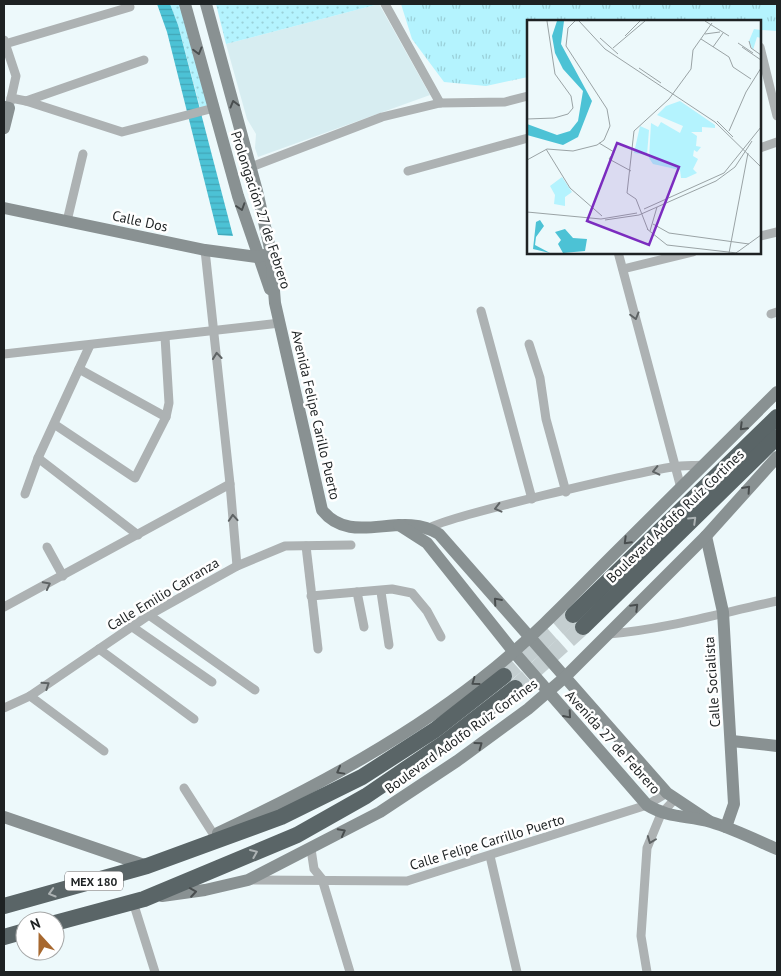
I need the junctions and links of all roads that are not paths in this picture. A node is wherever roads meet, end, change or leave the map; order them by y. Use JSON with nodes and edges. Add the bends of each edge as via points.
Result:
{"nodes":[{"id":1,"x":185,"y":4,"type":"edge"},
{"id":2,"x":206,"y":4,"type":"edge"},
{"id":3,"x":385,"y":4,"type":"edge"},
{"id":4,"x":130,"y":7,"type":"dead end"},
{"id":5,"x":4,"y":42,"type":"edge"},
{"id":6,"x":761,"y":50,"type":"edge"},
{"id":7,"x":144,"y":60,"type":"dead end"},
{"id":8,"x":527,"y":96,"type":"edge"},
{"id":9,"x":26,"y":101,"type":"junction"},
{"id":10,"x":440,"y":103,"type":"junction"},
{"id":11,"x":8,"y":104,"type":"edge"},
{"id":12,"x":214,"y":108,"type":"junction"},
{"id":13,"x":777,"y":116,"type":"edge"},
{"id":14,"x":4,"y":128,"type":"edge"},
{"id":15,"x":527,"y":138,"type":"edge"},
{"id":16,"x":777,"y":142,"type":"edge"},
{"id":17,"x":761,"y":148,"type":"edge"},
{"id":18,"x":83,"y":154,"type":"dead end"},
{"id":19,"x":251,"y":167,"type":"junction"},
{"id":20,"x":408,"y":171,"type":"dead end"},
{"id":21,"x":4,"y":208,"type":"edge"},
{"id":22,"x":68,"y":221,"type":"junction"},
{"id":23,"x":777,"y":232,"type":"edge"},
{"id":24,"x":761,"y":236,"type":"edge"},
{"id":25,"x":205,"y":250,"type":"junction"},
{"id":26,"x":271,"y":254,"type":"junction"},
{"id":27,"x":619,"y":254,"type":"edge"},
{"id":28,"x":685,"y":254,"type":"edge"},
{"id":29,"x":257,"y":257,"type":"junction"},
{"id":30,"x":623,"y":269,"type":"junction"},
{"id":31,"x":275,"y":303,"type":"junction"},
{"id":32,"x":481,"y":311,"type":"dead end"},
{"id":33,"x":280,"y":323,"type":"junction"},
{"id":34,"x":215,"y":330,"type":"junction"},
{"id":35,"x":165,"y":337,"type":"junction"},
{"id":36,"x":529,"y":344,"type":"dead end"},
{"id":37,"x":90,"y":345,"type":"junction"},
{"id":38,"x":4,"y":354,"type":"edge"},
{"id":39,"x":79,"y":369,"type":"junction"},
{"id":40,"x":777,"y":392,"type":"edge"},
{"id":41,"x":166,"y":417,"type":"junction"},
{"id":42,"x":777,"y":417,"type":"edge"},
{"id":43,"x":54,"y":424,"type":"junction"},
{"id":44,"x":777,"y":437,"type":"edge"},
{"id":45,"x":777,"y":457,"type":"edge"},
{"id":46,"x":38,"y":458,"type":"junction"},
{"id":47,"x":704,"y":465,"type":"junction"},
{"id":48,"x":674,"y":466,"type":"junction"},
{"id":49,"x":230,"y":484,"type":"junction"},
{"id":50,"x":681,"y":488,"type":"junction"},
{"id":51,"x":566,"y":492,"type":"junction"},
{"id":52,"x":25,"y":494,"type":"dead end"},
{"id":53,"x":532,"y":500,"type":"junction"},
{"id":54,"x":424,"y":532,"type":"junction"},
{"id":55,"x":138,"y":535,"type":"junction"},
{"id":56,"x":706,"y":536,"type":"junction"},
{"id":57,"x":351,"y":545,"type":"dead end"},
{"id":58,"x":306,"y":546,"type":"junction"},
{"id":59,"x":47,"y":547,"type":"dead end"},
{"id":60,"x":237,"y":566,"type":"junction"},
{"id":61,"x":63,"y":576,"type":"junction"},
{"id":62,"x":357,"y":592,"type":"junction"},
{"id":63,"x":381,"y":592,"type":"junction"},
{"id":64,"x":311,"y":596,"type":"junction"},
{"id":65,"x":777,"y":601,"type":"edge"},
{"id":66,"x":4,"y":607,"type":"edge"},
{"id":67,"x":723,"y":612,"type":"junction"},
{"id":68,"x":149,"y":615,"type":"junction"},
{"id":69,"x":131,"y":626,"type":"junction"},
{"id":70,"x":364,"y":627,"type":"dead end"},
{"id":71,"x":609,"y":634,"type":"junction"},
{"id":72,"x":441,"y":637,"type":"dead end"},
{"id":73,"x":529,"y":637,"type":"junction"},
{"id":74,"x":389,"y":645,"type":"dead end"},
{"id":75,"x":99,"y":648,"type":"junction"},
{"id":76,"x":318,"y":649,"type":"dead end"},
{"id":77,"x":513,"y":651,"type":"junction"},
{"id":78,"x":564,"y":678,"type":"junction"},
{"id":79,"x":212,"y":682,"type":"dead end"},
{"id":80,"x":256,"y":690,"type":"dead end"},
{"id":81,"x":548,"y":692,"type":"junction"},
{"id":82,"x":30,"y":696,"type":"junction"},
{"id":83,"x":4,"y":708,"type":"edge"},
{"id":84,"x":194,"y":719,"type":"dead end"},
{"id":85,"x":732,"y":741,"type":"junction"},
{"id":86,"x":777,"y":746,"type":"edge"},
{"id":87,"x":104,"y":751,"type":"dead end"},
{"id":88,"x":184,"y":788,"type":"dead end"},
{"id":89,"x":671,"y":796,"type":"junction"},
{"id":90,"x":647,"y":805,"type":"junction"},
{"id":91,"x":661,"y":814,"type":"junction"},
{"id":92,"x":4,"y":817,"type":"edge"},
{"id":93,"x":709,"y":821,"type":"junction"},
{"id":94,"x":726,"y":827,"type":"junction"},
{"id":95,"x":214,"y":835,"type":"junction"},
{"id":96,"x":311,"y":849,"type":"junction"},
{"id":97,"x":777,"y":849,"type":"edge"},
{"id":98,"x":182,"y":852,"type":"junction"},
{"id":99,"x":490,"y":856,"type":"junction"},
{"id":100,"x":147,"y":866,"type":"junction"},
{"id":101,"x":248,"y":880,"type":"junction"},
{"id":102,"x":322,"y":880,"type":"junction"},
{"id":103,"x":139,"y":901,"type":"junction"},
{"id":104,"x":4,"y":906,"type":"edge"},
{"id":105,"x":65,"y":920,"type":"edge"},
{"id":106,"x":155,"y":972,"type":"edge"},
{"id":107,"x":350,"y":972,"type":"edge"},
{"id":108,"x":517,"y":972,"type":"edge"},
{"id":109,"x":647,"y":972,"type":"edge"}],
"edges":[{"from":1,"to":12,"type":"main road","name":"Prolongación 27 de Febrero","one_way":true},
{"from":19,"to":2,"type":"main road","name":"Prolongación 27 de Febrero","one_way":true},
{"from":3,"to":10,"type":"street"},
{"from":4,"to":5,"type":"street"},
{"from":5,"to":11,"type":"street","via":[[16,76]]},
{"from":6,"to":13,"type":"street"},
{"from":7,"to":9,"type":"street"},
{"from":8,"to":10,"type":"street","via":[[505,102]]},
{"from":9,"to":11,"type":"street"},
{"from":9,"to":12,"type":"street","via":[[122,132]]},
{"from":10,"to":19,"type":"street","via":[[382,117]]},
{"from":11,"to":14,"type":"main road"},
{"from":12,"to":29,"type":"main road","name":"Prolongación 27 de Febrero","one_way":true},
{"from":15,"to":20,"type":"street"},
{"from":16,"to":17,"type":"street"},
{"from":18,"to":22,"type":"street"},
{"from":19,"to":26,"type":"main road","name":"Prolongación 27 de Febrero"},
{"from":21,"to":22,"type":"main road","name":"Calle Dos"},
{"from":22,"to":25,"type":"main road","name":"Calle Dos"},
{"from":23,"to":24,"type":"street"},
{"from":25,"to":29,"type":"main road","name":"Calle Dos"},
{"from":25,"to":34,"type":"street"},
{"from":26,"to":29,"type":"main road","name":"Calle Dos"},
{"from":26,"to":31,"type":"main road","name":"Prolongación 27 de Febrero"},
{"from":27,"to":30,"type":"street"},
{"from":28,"to":30,"type":"street"},
{"from":29,"to":31,"type":"main road","name":"Prolongación 27 de Febrero"},
{"from":30,"to":48,"type":"street","one_way":true},
{"from":31,"to":33,"type":"main road","name":"Avenida Felipe Carillo Puerto"},
{"from":32,"to":53,"type":"street"},
{"from":33,"to":34,"type":"street"},
{"from":33,"to":54,"type":"main road","name":"Avenida Felipe Carillo Puerto","via":[[322,510],[330,521],[351,528],[399,525]]},
{"from":34,"to":35,"type":"street"},
{"from":49,"to":34,"type":"street","one_way":true},
{"from":35,"to":37,"type":"street"},
{"from":35,"to":41,"type":"street","via":[[169,403]]},
{"from":36,"to":51,"type":"street"},
{"from":37,"to":38,"type":"street"},
{"from":37,"to":39,"type":"street"},
{"from":39,"to":41,"type":"street"},
{"from":39,"to":43,"type":"street"},
{"from":40,"to":47,"type":"main road","one_way":true},
{"from":41,"to":43,"type":"street","via":[[135,478]]},
{"from":42,"to":44,"type":"highway","name":"Boulevard Adolfo Ruíz Cortines","one_way":true,"via":[[578,621]]},
{"from":43,"to":46,"type":"street"},
{"from":56,"to":45,"type":"main road","name":"Boulevard Adolfo Ruiz Cortines","one_way":true},
{"from":46,"to":52,"type":"street"},
{"from":46,"to":55,"type":"street"},
{"from":47,"to":48,"type":"street"},
{"from":47,"to":50,"type":"main road"},
{"from":48,"to":50,"type":"street"},
{"from":48,"to":51,"type":"street","one_way":true},
{"from":49,"to":55,"type":"street"},
{"from":60,"to":49,"type":"street","one_way":true},
{"from":50,"to":73,"type":"main road","one_way":true},
{"from":51,"to":53,"type":"street"},
{"from":53,"to":54,"type":"street","one_way":true,"via":[[443,522]]},
{"from":73,"to":54,"type":"main road","name":"Avenida Felipe Carillo Puerto","one_way":true,"via":[[438,534]]},
{"from":54,"to":77,"type":"main road","name":"Avenida Felipe Carillo Puerto"},
{"from":55,"to":61,"type":"street"},
{"from":56,"to":67,"type":"main road","name":"Calle Socialista"},
{"from":71,"to":56,"type":"main road","name":"Boulevard Adolfo Ruiz Cortines","one_way":true},
{"from":57,"to":58,"type":"street","name":"Calle Emilio Carranza"},
{"from":58,"to":60,"type":"street","name":"Calle Emilio Carranza","via":[[285,546]]},
{"from":58,"to":64,"type":"street"},
{"from":59,"to":61,"type":"street"},
{"from":60,"to":68,"type":"street","name":"Calle Emilio Carranza"},
{"from":66,"to":61,"type":"street","one_way":true},
{"from":62,"to":63,"type":"street"},
{"from":62,"to":64,"type":"street"},
{"from":62,"to":70,"type":"street"},
{"from":63,"to":72,"type":"street","via":[[401,590],[416,595]]},
{"from":63,"to":74,"type":"street"},
{"from":64,"to":76,"type":"street"},
{"from":65,"to":67,"type":"street"},
{"from":67,"to":71,"type":"street","via":[[650,630]]},
{"from":67,"to":85,"type":"main road","name":"Calle Socialista"},
{"from":68,"to":69,"type":"street","name":"Calle Emilio Carranza"},
{"from":68,"to":80,"type":"street"},
{"from":69,"to":75,"type":"street","name":"Calle Emilio Carranza"},
{"from":69,"to":79,"type":"street"},
{"from":71,"to":78,"type":"main road","name":"Boulevard Adolfo Ruiz Cortines"},
{"from":73,"to":77,"type":"main road"},
{"from":73,"to":78,"type":"main road","name":"Avenida 27 de Febrero"},
{"from":82,"to":75,"type":"street","name":"Calle Emilio Carranza","one_way":true},
{"from":75,"to":84,"type":"street"},
{"from":77,"to":81,"type":"main road","name":"Avenida 27 de Febrero"},
{"from":77,"to":95,"type":"main road","one_way":true,"via":[[428,717],[363,758],[290,799]]},
{"from":78,"to":81,"type":"main road","name":"Boulevard Adolfo Ruiz Cortines"},
{"from":78,"to":89,"type":"main road","name":"Avenida 27 de Febrero"},
{"from":81,"to":90,"type":"main road","name":"Avenida 27 de Febrero","one_way":true},
{"from":96,"to":81,"type":"main road","name":"Boulevard Adolfo Ruiz Cortines","one_way":true,"via":[[380,812],[457,761]]},
{"from":82,"to":83,"type":"street","name":"Calle Emilio Carranza"},
{"from":82,"to":87,"type":"street"},
{"from":85,"to":86,"type":"main road"},
{"from":85,"to":94,"type":"main road","name":"Calle Socialista","via":[[734,804]]},
{"from":88,"to":95,"type":"street"},
{"from":89,"to":90,"type":"street","name":"Calle Felipe Carrillo Puerto"},
{"from":89,"to":91,"type":"street"},
{"from":89,"to":93,"type":"main road","name":"Avenida 27 de Febrero"},
{"from":90,"to":91,"type":"main road","name":"Avenida 27 de Febrero"},
{"from":90,"to":99,"type":"street","name":"Calle Felipe Carrillo Puerto"},
{"from":91,"to":93,"type":"main road","name":"Avenida 27 de Febrero"},
{"from":91,"to":109,"type":"street","one_way":true,"via":[[647,848],[641,936]]},
{"from":92,"to":100,"type":"main road"},
{"from":93,"to":94,"type":"main road","name":"Avenida 27 de Febrero"},
{"from":94,"to":97,"type":"main road","name":"Avenida 27 de Febrero"},
{"from":95,"to":98,"type":"main road"},
{"from":96,"to":101,"type":"main road","name":"Boulevard Adolfo Ruiz Cortines"},
{"from":96,"to":102,"type":"street","via":[[314,869]]},
{"from":98,"to":100,"type":"highway","number":"MEX 180"},
{"from":103,"to":98,"type":"highway","one_way":true,"via":[[297,835],[366,796],[444,742],[510,682],[362,778],[281,817]]},
{"from":99,"to":102,"type":"street","name":"Calle Felipe Carrillo Puerto","via":[[407,881]]},
{"from":99,"to":108,"type":"street"},
{"from":100,"to":104,"type":"highway","number":"MEX 180","one_way":true},
{"from":101,"to":102,"type":"street","name":"Calle Felipe Carrillo Puerto"},
{"from":103,"to":101,"type":"main road","name":"Boulevard Adolfo Ruiz Cortines","one_way":true},
{"from":102,"to":107,"type":"street"},
{"from":103,"to":105,"type":"highway","number":"MEX 180"},
{"from":103,"to":106,"type":"street"}]}
